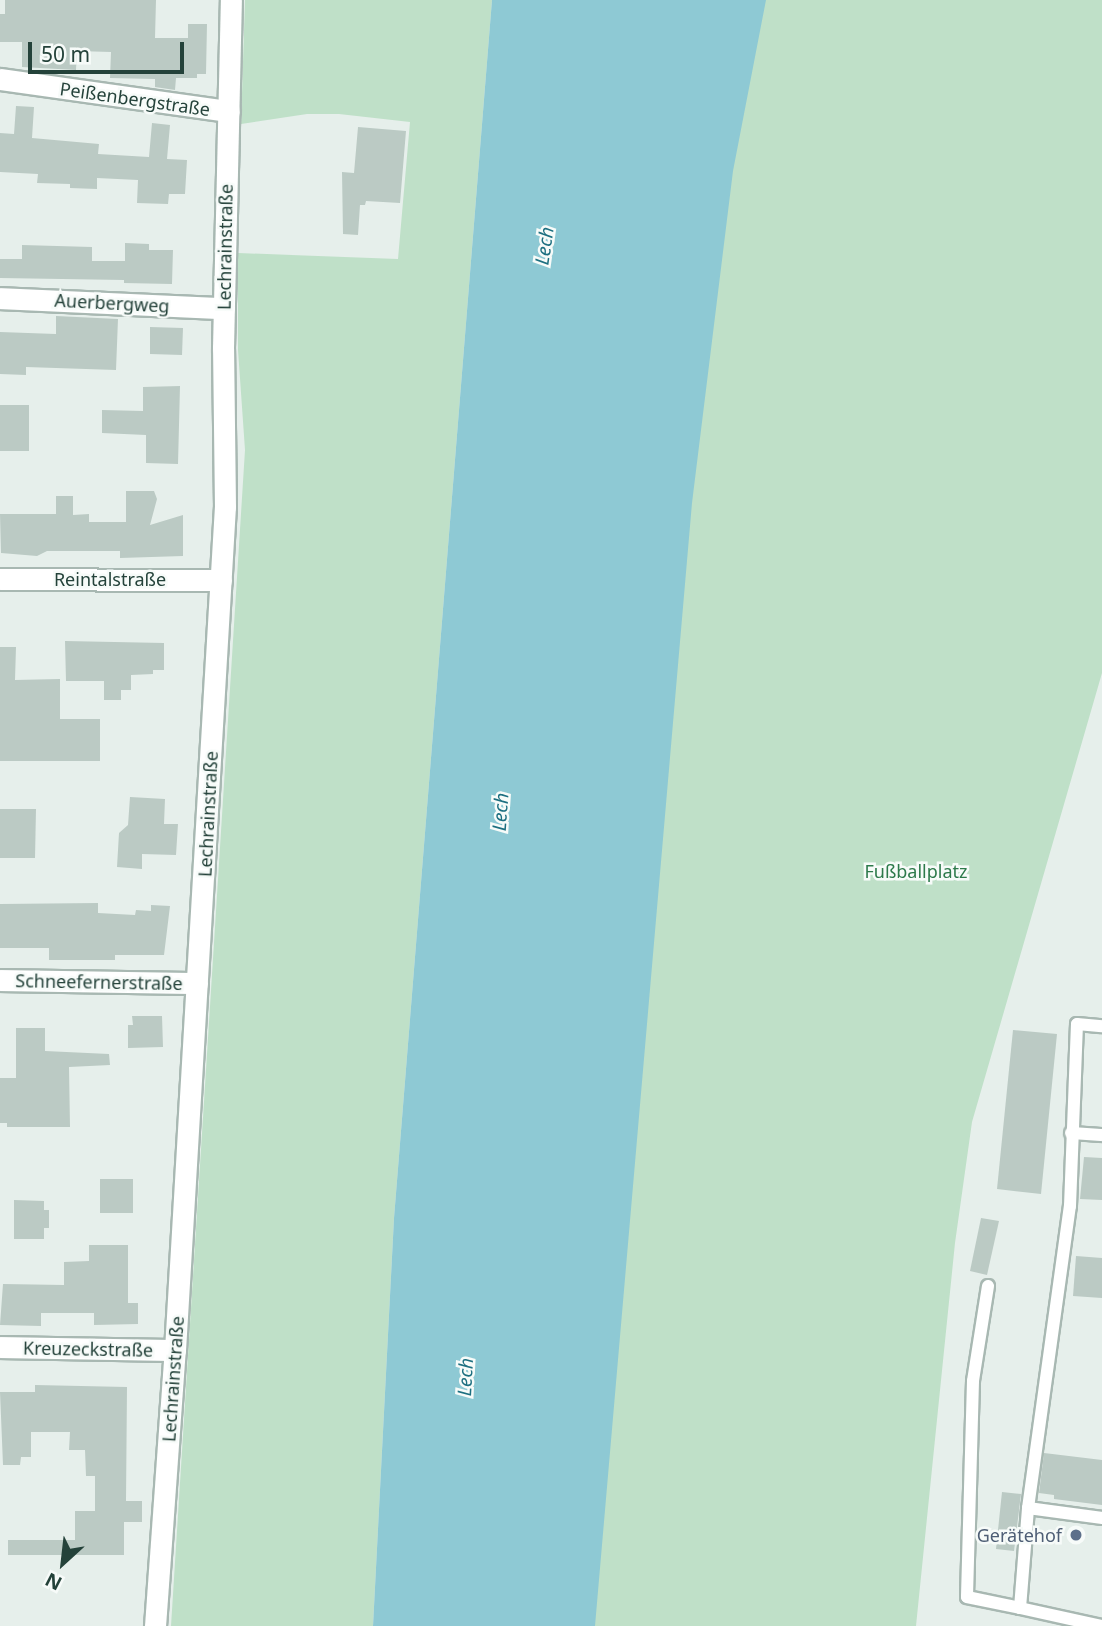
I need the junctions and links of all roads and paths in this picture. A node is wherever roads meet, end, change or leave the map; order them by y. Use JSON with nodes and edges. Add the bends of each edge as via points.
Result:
{"nodes":[{"id":1,"x":231,"y":0,"type":"edge"},
{"id":2,"x":0,"y":79,"type":"edge"},
{"id":3,"x":229,"y":111,"type":"junction"},
{"id":4,"x":0,"y":298,"type":"edge"},
{"id":5,"x":224,"y":308,"type":"junction"},
{"id":6,"x":0,"y":579,"type":"edge"},
{"id":7,"x":221,"y":580,"type":"junction"},
{"id":8,"x":0,"y":980,"type":"edge"},
{"id":9,"x":198,"y":983,"type":"junction"},
{"id":10,"x":1102,"y":1026,"type":"edge"},
{"id":11,"x":1071,"y":1133,"type":"junction"},
{"id":12,"x":1102,"y":1136,"type":"edge"},
{"id":13,"x":988,"y":1286,"type":"dead end"},
{"id":14,"x":0,"y":1347,"type":"edge"},
{"id":15,"x":176,"y":1350,"type":"junction"},
{"id":16,"x":1028,"y":1508,"type":"junction"},
{"id":17,"x":1102,"y":1518,"type":"edge"},
{"id":18,"x":1020,"y":1608,"type":"junction"},
{"id":19,"x":155,"y":1626,"type":"edge"},
{"id":20,"x":1101,"y":1626,"type":"edge"}],
"edges":[{"from":1,"to":3,"type":"street","name":"Lechrainstraße"},
{"from":2,"to":3,"type":"street","name":"Peißenbergstraße"},
{"from":3,"to":5,"type":"street","name":"Lechrainstraße"},
{"from":4,"to":5,"type":"street","name":"Auerbergweg"},
{"from":5,"to":7,"type":"street","name":"Lechrainstraße"},
{"from":6,"to":7,"type":"street","name":"Reintalstraße"},
{"from":7,"to":9,"type":"street","name":"Lechrainstraße"},
{"from":8,"to":9,"type":"street","name":"Schneefernerstraße"},
{"from":9,"to":15,"type":"street","name":"Lechrainstraße"},
{"from":10,"to":11,"type":"lane","via":[[1077,1024]]},
{"from":11,"to":12,"type":"lane"},
{"from":11,"to":16,"type":"lane","via":[[1070,1206]]},
{"from":13,"to":18,"type":"lane","via":[[973,1381],[967,1597]]},
{"from":14,"to":15,"type":"street","name":"Kreuzeckstraße"},
{"from":15,"to":19,"type":"street","name":"Lechrainstraße"},
{"from":16,"to":17,"type":"lane"},
{"from":16,"to":18,"type":"lane"},
{"from":18,"to":20,"type":"lane"}]}
